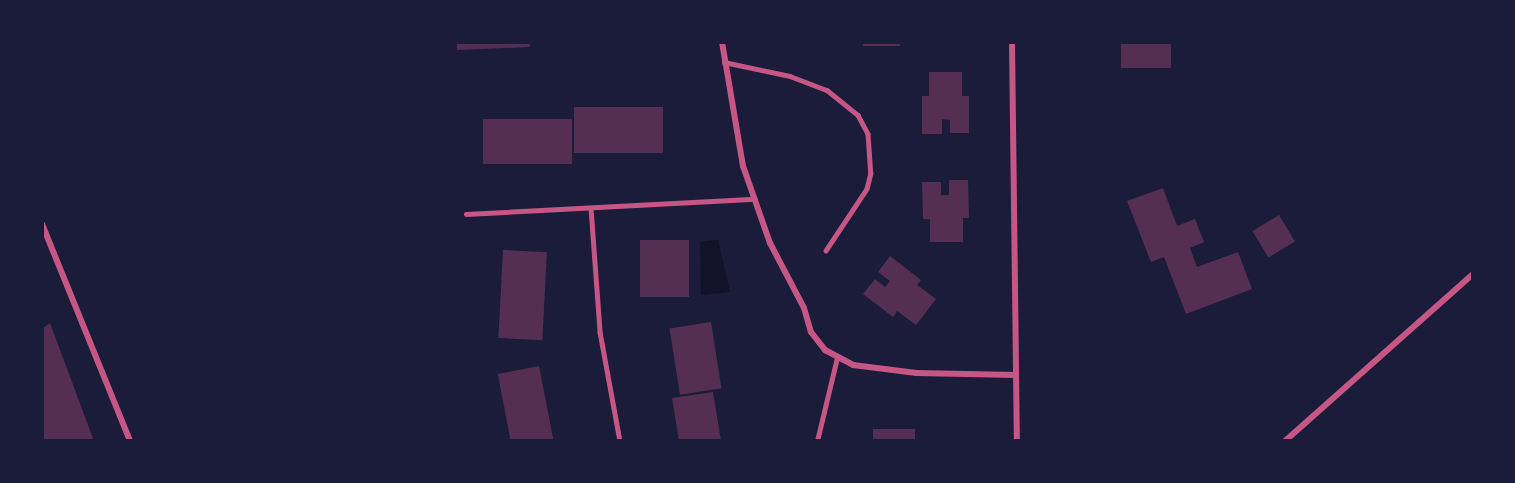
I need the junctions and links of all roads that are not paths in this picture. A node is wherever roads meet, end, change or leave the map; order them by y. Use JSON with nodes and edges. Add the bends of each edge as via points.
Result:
{"nodes":[{"id":1,"x":722,"y":42,"type":"edge"},
{"id":2,"x":1012,"y":42,"type":"edge"},
{"id":3,"x":724,"y":62,"type":"junction"},
{"id":4,"x":755,"y":199,"type":"junction"},
{"id":5,"x":591,"y":208,"type":"junction"},
{"id":6,"x":466,"y":214,"type":"dead end"},
{"id":7,"x":42,"y":224,"type":"edge"},
{"id":8,"x":826,"y":251,"type":"dead end"},
{"id":9,"x":1473,"y":274,"type":"edge"},
{"id":10,"x":837,"y":358,"type":"junction"},
{"id":11,"x":1016,"y":375,"type":"junction"},
{"id":12,"x":130,"y":441,"type":"edge"},
{"id":13,"x":620,"y":441,"type":"edge"},
{"id":14,"x":817,"y":441,"type":"edge"},
{"id":15,"x":1017,"y":441,"type":"edge"},
{"id":16,"x":1285,"y":441,"type":"edge"}],
"edges":[{"from":1,"to":3,"type":"street"},
{"from":2,"to":11,"type":"street"},
{"from":3,"to":4,"type":"street","via":[[743,166]]},
{"from":3,"to":8,"type":"lane","via":[[790,75],[827,90],[858,115],[868,134],[871,173],[867,189]]},
{"from":4,"to":5,"type":"lane"},
{"from":4,"to":10,"type":"street","via":[[770,243],[804,308],[811,332]]},
{"from":5,"to":6,"type":"lane"},
{"from":5,"to":13,"type":"lane","via":[[600,332]]},
{"from":7,"to":12,"type":"street"},
{"from":9,"to":16,"type":"street"},
{"from":10,"to":11,"type":"street","via":[[853,365],[916,373]]},
{"from":10,"to":14,"type":"lane"},
{"from":11,"to":15,"type":"street"}]}
